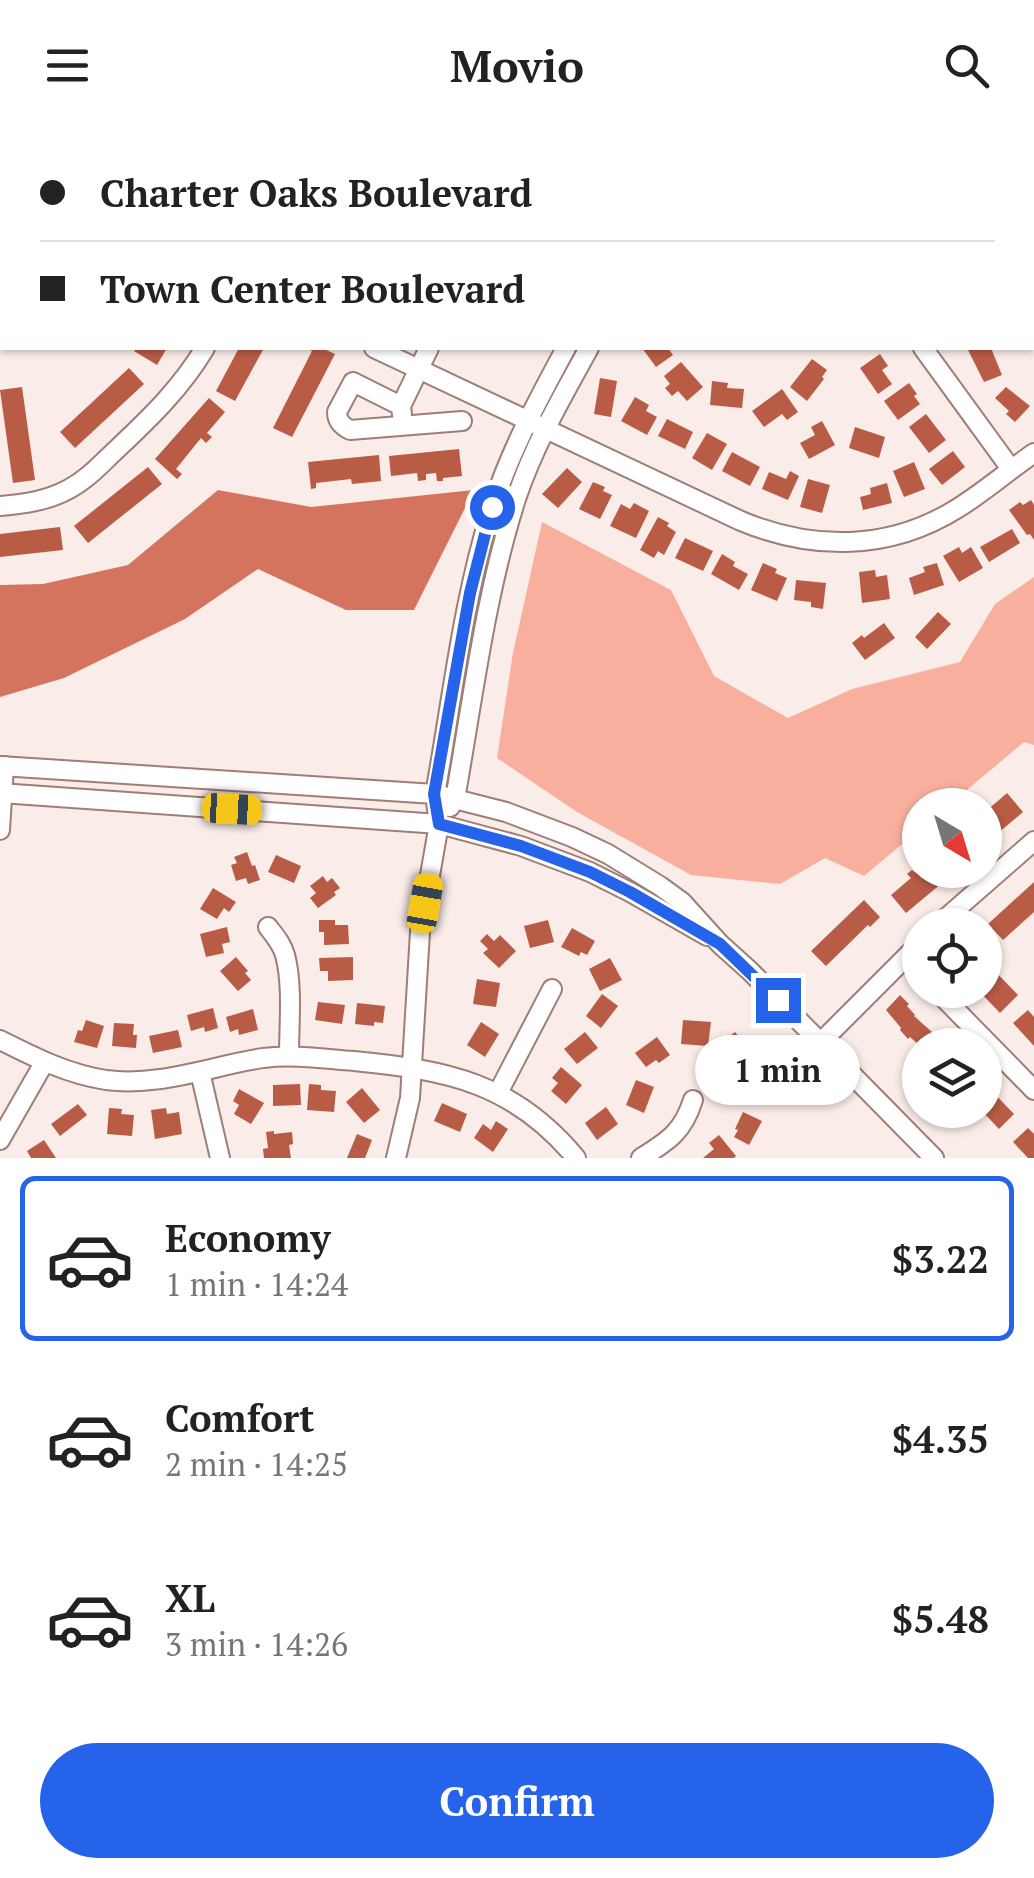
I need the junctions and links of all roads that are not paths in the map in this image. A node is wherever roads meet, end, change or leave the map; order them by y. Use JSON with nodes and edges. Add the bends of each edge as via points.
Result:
{"nodes":[{"id":1,"x":204,"y":350,"type":"edge"},
{"id":2,"x":378,"y":350,"type":"edge"},
{"id":3,"x":428,"y":350,"type":"edge"},
{"id":4,"x":565,"y":350,"type":"edge"},
{"id":5,"x":588,"y":350,"type":"edge"},
{"id":6,"x":926,"y":350,"type":"edge"},
{"id":7,"x":419,"y":370,"type":"junction"},
{"id":8,"x":462,"y":420,"type":"dead end"},
{"id":9,"x":527,"y":421,"type":"junction"},
{"id":10,"x":544,"y":429,"type":"junction"},
{"id":11,"x":1034,"y":453,"type":"edge"},
{"id":12,"x":1011,"y":469,"type":"junction"},
{"id":13,"x":0,"y":506,"type":"edge"},
{"id":14,"x":2,"y":766,"type":"edge"},
{"id":15,"x":1,"y":793,"type":"edge"},
{"id":16,"x":434,"y":794,"type":"junction"},
{"id":17,"x":455,"y":799,"type":"junction"},
{"id":18,"x":439,"y":824,"type":"junction"},
{"id":19,"x":0,"y":830,"type":"edge"},
{"id":20,"x":1034,"y":841,"type":"edge"},
{"id":21,"x":957,"y":908,"type":"edge"},
{"id":22,"x":268,"y":927,"type":"dead end"},
{"id":23,"x":720,"y":944,"type":"junction"},
{"id":24,"x":902,"y":961,"type":"edge"},
{"id":25,"x":552,"y":989,"type":"dead end"},
{"id":26,"x":954,"y":1008,"type":"edge"},
{"id":27,"x":0,"y":1040,"type":"edge"},
{"id":28,"x":820,"y":1043,"type":"junction"},
{"id":29,"x":289,"y":1055,"type":"junction"},
{"id":30,"x":44,"y":1062,"type":"junction"},
{"id":31,"x":412,"y":1068,"type":"junction"},
{"id":32,"x":200,"y":1072,"type":"junction"},
{"id":33,"x":1034,"y":1090,"type":"edge"},
{"id":34,"x":498,"y":1092,"type":"junction"},
{"id":35,"x":692,"y":1100,"type":"dead end"},
{"id":36,"x":0,"y":1140,"type":"edge"},
{"id":37,"x":220,"y":1158,"type":"edge"},
{"id":38,"x":396,"y":1158,"type":"edge"},
{"id":39,"x":576,"y":1158,"type":"edge"},
{"id":40,"x":641,"y":1158,"type":"edge"},
{"id":41,"x":934,"y":1158,"type":"edge"}],
"edges":[{"from":1,"to":13,"type":"street","via":[[164,405],[87,478],[44,500]]},
{"from":2,"to":7,"type":"street"},
{"from":3,"to":7,"type":"street"},
{"from":4,"to":9,"type":"street"},
{"from":5,"to":10,"type":"street"},
{"from":6,"to":12,"type":"street"},
{"from":7,"to":8,"type":"street","via":[[402,416]]},
{"from":7,"to":9,"type":"street"},
{"from":9,"to":10,"type":"street"},
{"from":9,"to":16,"type":"street","via":[[480,550]]},
{"from":10,"to":12,"type":"street","via":[[764,530],[826,543],[888,538],[926,526]]},
{"from":10,"to":17,"type":"street","via":[[497,569]]},
{"from":11,"to":12,"type":"street"},
{"from":14,"to":15,"type":"street"},
{"from":14,"to":16,"type":"street"},
{"from":15,"to":18,"type":"street"},
{"from":15,"to":19,"type":"street"},
{"from":16,"to":17,"type":"street"},
{"from":16,"to":18,"type":"street"},
{"from":17,"to":18,"type":"street"},
{"from":17,"to":23,"type":"street","via":[[539,823],[608,854],[682,902]]},
{"from":18,"to":23,"type":"street","via":[[590,872]]},
{"from":18,"to":31,"type":"street","via":[[420,932]]},
{"from":20,"to":21,"type":"street"},
{"from":22,"to":29,"type":"street","via":[[288,972]]},
{"from":23,"to":28,"type":"street"},
{"from":24,"to":28,"type":"street"},
{"from":25,"to":34,"type":"street"},
{"from":26,"to":33,"type":"street"},
{"from":27,"to":30,"type":"street"},
{"from":28,"to":41,"type":"street"},
{"from":29,"to":31,"type":"street"},
{"from":29,"to":32,"type":"street"},
{"from":30,"to":32,"type":"street","via":[[108,1080]]},
{"from":30,"to":36,"type":"street"},
{"from":31,"to":34,"type":"street"},
{"from":31,"to":38,"type":"street"},
{"from":32,"to":37,"type":"street"},
{"from":34,"to":39,"type":"street","via":[[543,1123]]},
{"from":35,"to":40,"type":"street","via":[[675,1135]]}]}
